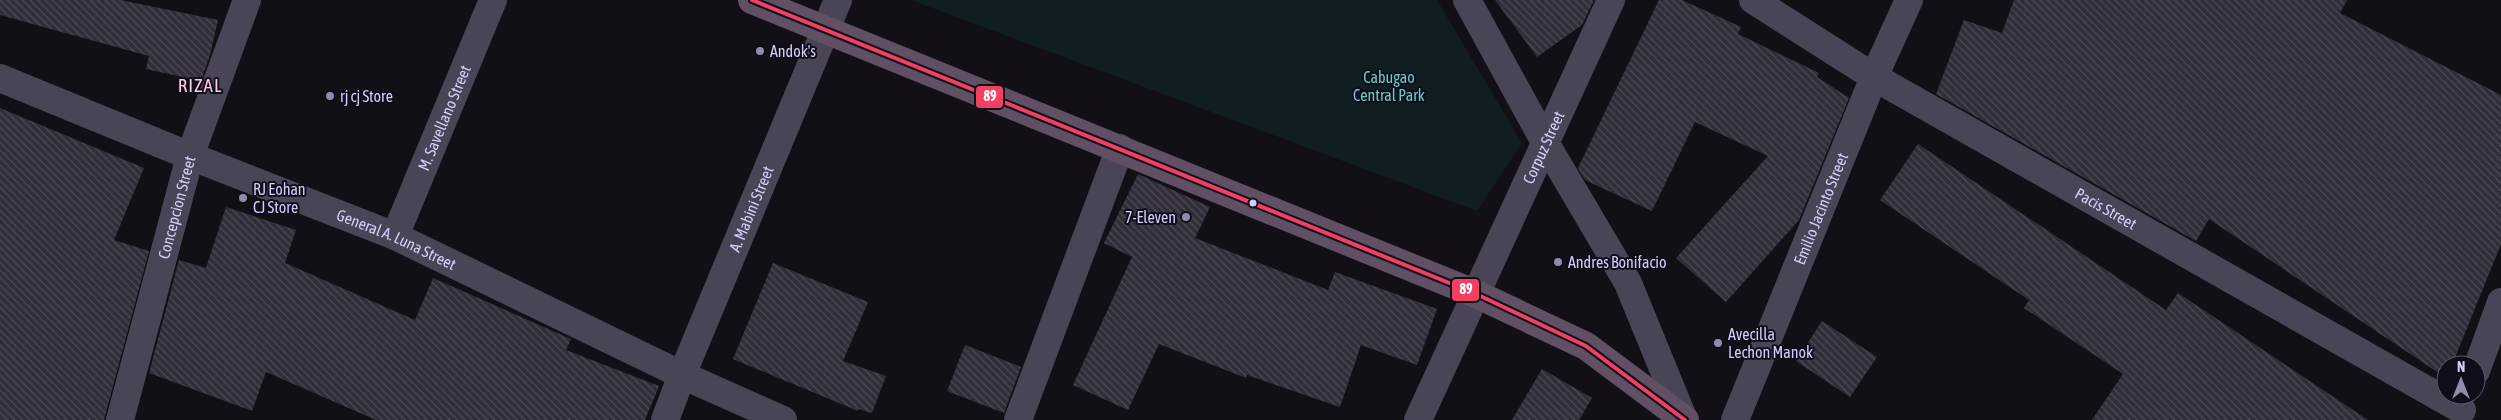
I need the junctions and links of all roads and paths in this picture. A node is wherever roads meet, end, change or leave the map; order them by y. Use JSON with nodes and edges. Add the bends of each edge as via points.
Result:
{"nodes":[{"id":1,"x":247,"y":0,"type":"edge"},
{"id":2,"x":493,"y":0,"type":"edge"},
{"id":3,"x":752,"y":0,"type":"edge"},
{"id":4,"x":838,"y":0,"type":"edge"},
{"id":5,"x":1467,"y":0,"type":"edge"},
{"id":6,"x":1611,"y":0,"type":"edge"},
{"id":7,"x":1753,"y":0,"type":"edge"},
{"id":8,"x":1909,"y":0,"type":"edge"},
{"id":9,"x":825,"y":31,"type":"junction"},
{"id":10,"x":1874,"y":77,"type":"junction"},
{"id":11,"x":0,"y":78,"type":"edge"},
{"id":12,"x":1546,"y":144,"type":"junction"},
{"id":13,"x":1120,"y":148,"type":"junction"},
{"id":14,"x":190,"y":156,"type":"junction"},
{"id":15,"x":395,"y":236,"type":"junction"},
{"id":16,"x":1474,"y":293,"type":"junction"},
{"id":17,"x":2501,"y":302,"type":"edge"},
{"id":18,"x":2482,"y":355,"type":"edge"},
{"id":19,"x":682,"y":375,"type":"junction"},
{"id":20,"x":2462,"y":408,"type":"edge"},
{"id":21,"x":120,"y":420,"type":"edge"},
{"id":22,"x":665,"y":420,"type":"edge"},
{"id":23,"x":784,"y":420,"type":"edge"},
{"id":24,"x":1018,"y":420,"type":"edge"},
{"id":25,"x":1418,"y":420,"type":"edge"},
{"id":26,"x":1685,"y":420,"type":"edge"},
{"id":27,"x":1735,"y":420,"type":"edge"}],
"edges":[{"from":1,"to":14,"type":"street","name":"Concepcion Street"},
{"from":2,"to":15,"type":"street","name":"M. Savellano Street"},
{"from":3,"to":9,"type":"highway"},
{"from":4,"to":9,"type":"street","name":"A. Mabini Street"},
{"from":5,"to":12,"type":"street"},
{"from":6,"to":12,"type":"street","name":"Corpuz Street"},
{"from":7,"to":10,"type":"street","name":"Pacis Street"},
{"from":8,"to":10,"type":"street","name":"Emilio Jacinto Street"},
{"from":9,"to":13,"type":"highway"},
{"from":9,"to":19,"type":"street","name":"A. Mabini Street"},
{"from":10,"to":20,"type":"street","name":"Pacis Street"},
{"from":10,"to":27,"type":"street","name":"Emilio Jacinto Street"},
{"from":11,"to":14,"type":"street","name":"General A. Luna Street"},
{"from":12,"to":16,"type":"street","name":"Corpuz Street"},
{"from":12,"to":26,"type":"street","via":[[1628,283]]},
{"from":13,"to":16,"type":"highway"},
{"from":13,"to":24,"type":"street"},
{"from":14,"to":15,"type":"street","name":"General A. Luna Street"},
{"from":14,"to":21,"type":"street","name":"Concepcion Street"},
{"from":15,"to":19,"type":"street","name":"General A. Luna Street"},
{"from":16,"to":25,"type":"street","name":"Corpuz Street"},
{"from":16,"to":26,"type":"highway","via":[[1586,346]]},
{"from":17,"to":18,"type":"street"},
{"from":19,"to":22,"type":"street","name":"A. Mabini Street"},
{"from":19,"to":23,"type":"street","name":"General A. Luna Street"}]}
